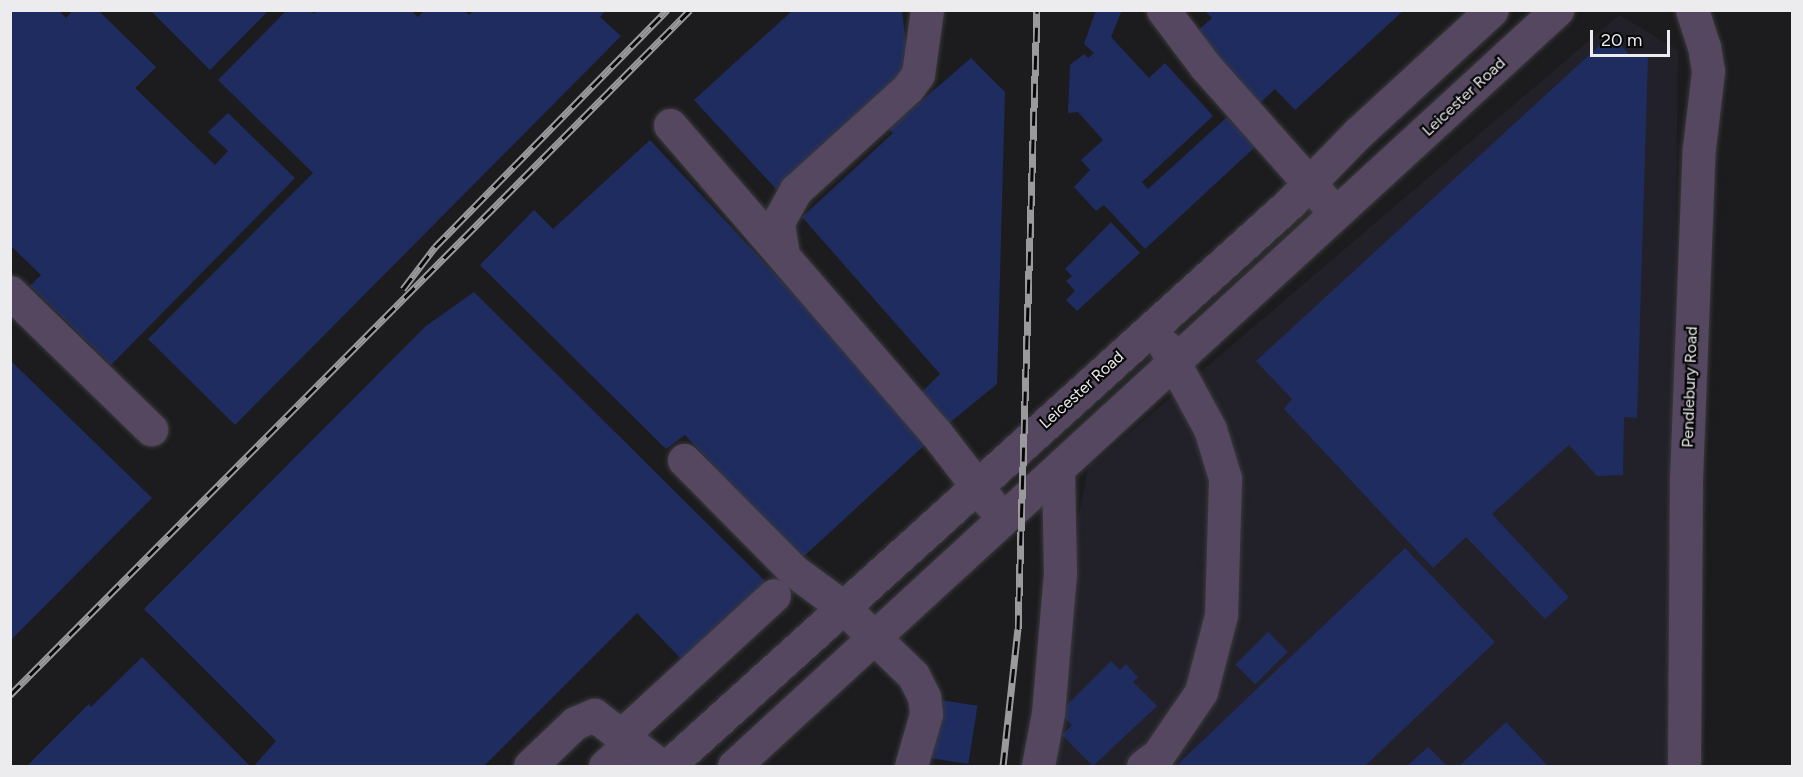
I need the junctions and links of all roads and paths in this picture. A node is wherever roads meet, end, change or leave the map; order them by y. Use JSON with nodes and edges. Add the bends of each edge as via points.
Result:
{"nodes":[{"id":1,"x":927,"y":10,"type":"edge"},
{"id":2,"x":1163,"y":10,"type":"edge"},
{"id":3,"x":1492,"y":10,"type":"edge"},
{"id":4,"x":1557,"y":10,"type":"edge"},
{"id":5,"x":1692,"y":10,"type":"edge"},
{"id":6,"x":670,"y":125,"type":"dead end"},
{"id":7,"x":1308,"y":184,"type":"junction"},
{"id":8,"x":1339,"y":213,"type":"junction"},
{"id":9,"x":783,"y":255,"type":"junction"},
{"id":10,"x":10,"y":292,"type":"edge"},
{"id":11,"x":1154,"y":326,"type":"junction"},
{"id":12,"x":1174,"y":364,"type":"junction"},
{"id":13,"x":152,"y":429,"type":"dead end"},
{"id":14,"x":684,"y":460,"type":"dead end"},
{"id":15,"x":1058,"y":469,"type":"junction"},
{"id":16,"x":977,"y":486,"type":"junction"},
{"id":17,"x":1002,"y":518,"type":"junction"},
{"id":18,"x":774,"y":595,"type":"dead end"},
{"id":19,"x":843,"y":607,"type":"junction"},
{"id":20,"x":875,"y":637,"type":"junction"},
{"id":21,"x":627,"y":737,"type":"junction"},
{"id":22,"x":531,"y":766,"type":"edge"},
{"id":23,"x":605,"y":766,"type":"edge"},
{"id":24,"x":662,"y":766,"type":"edge"},
{"id":25,"x":668,"y":766,"type":"edge"},
{"id":26,"x":734,"y":766,"type":"edge"},
{"id":27,"x":911,"y":766,"type":"edge"},
{"id":28,"x":1038,"y":766,"type":"edge"},
{"id":29,"x":1143,"y":766,"type":"edge"},
{"id":30,"x":1684,"y":766,"type":"edge"}],
"edges":[{"from":1,"to":9,"type":"street","via":[[918,74],[908,88],[796,190],[778,222]]},
{"from":2,"to":7,"type":"street"},
{"from":3,"to":7,"type":"street","name":"Leicester Road"},
{"from":4,"to":8,"type":"street","name":"Leicester Road"},
{"from":5,"to":30,"type":"street","name":"Pendlebury Road","via":[[1708,71],[1700,148],[1686,479]]},
{"from":6,"to":9,"type":"street"},
{"from":7,"to":8,"type":"street"},
{"from":7,"to":11,"type":"street","name":"Leicester Road"},
{"from":8,"to":12,"type":"street","name":"Leicester Road"},
{"from":9,"to":16,"type":"street"},
{"from":10,"to":13,"type":"street"},
{"from":11,"to":12,"type":"street"},
{"from":11,"to":16,"type":"street","name":"Leicester Road"},
{"from":12,"to":15,"type":"street","name":"Leicester Road"},
{"from":12,"to":29,"type":"street","via":[[1210,429],[1225,478],[1221,615],[1201,692],[1158,755]]},
{"from":14,"to":19,"type":"street","via":[[794,571]]},
{"from":15,"to":17,"type":"street","name":"Leicester Road"},
{"from":15,"to":28,"type":"street","via":[[1060,574],[1048,712]]},
{"from":16,"to":17,"type":"street"},
{"from":16,"to":19,"type":"street","name":"Leicester Road"},
{"from":17,"to":20,"type":"street","name":"Leicester Road"},
{"from":18,"to":21,"type":"street"},
{"from":19,"to":20,"type":"street"},
{"from":19,"to":25,"type":"street","name":"Leicester Road"},
{"from":20,"to":26,"type":"street","name":"Leicester Road"},
{"from":20,"to":27,"type":"street","via":[[913,675],[924,697],[924,724]]},
{"from":21,"to":22,"type":"street","via":[[594,715],[585,717]]},
{"from":21,"to":23,"type":"street"},
{"from":21,"to":24,"type":"street"}]}
